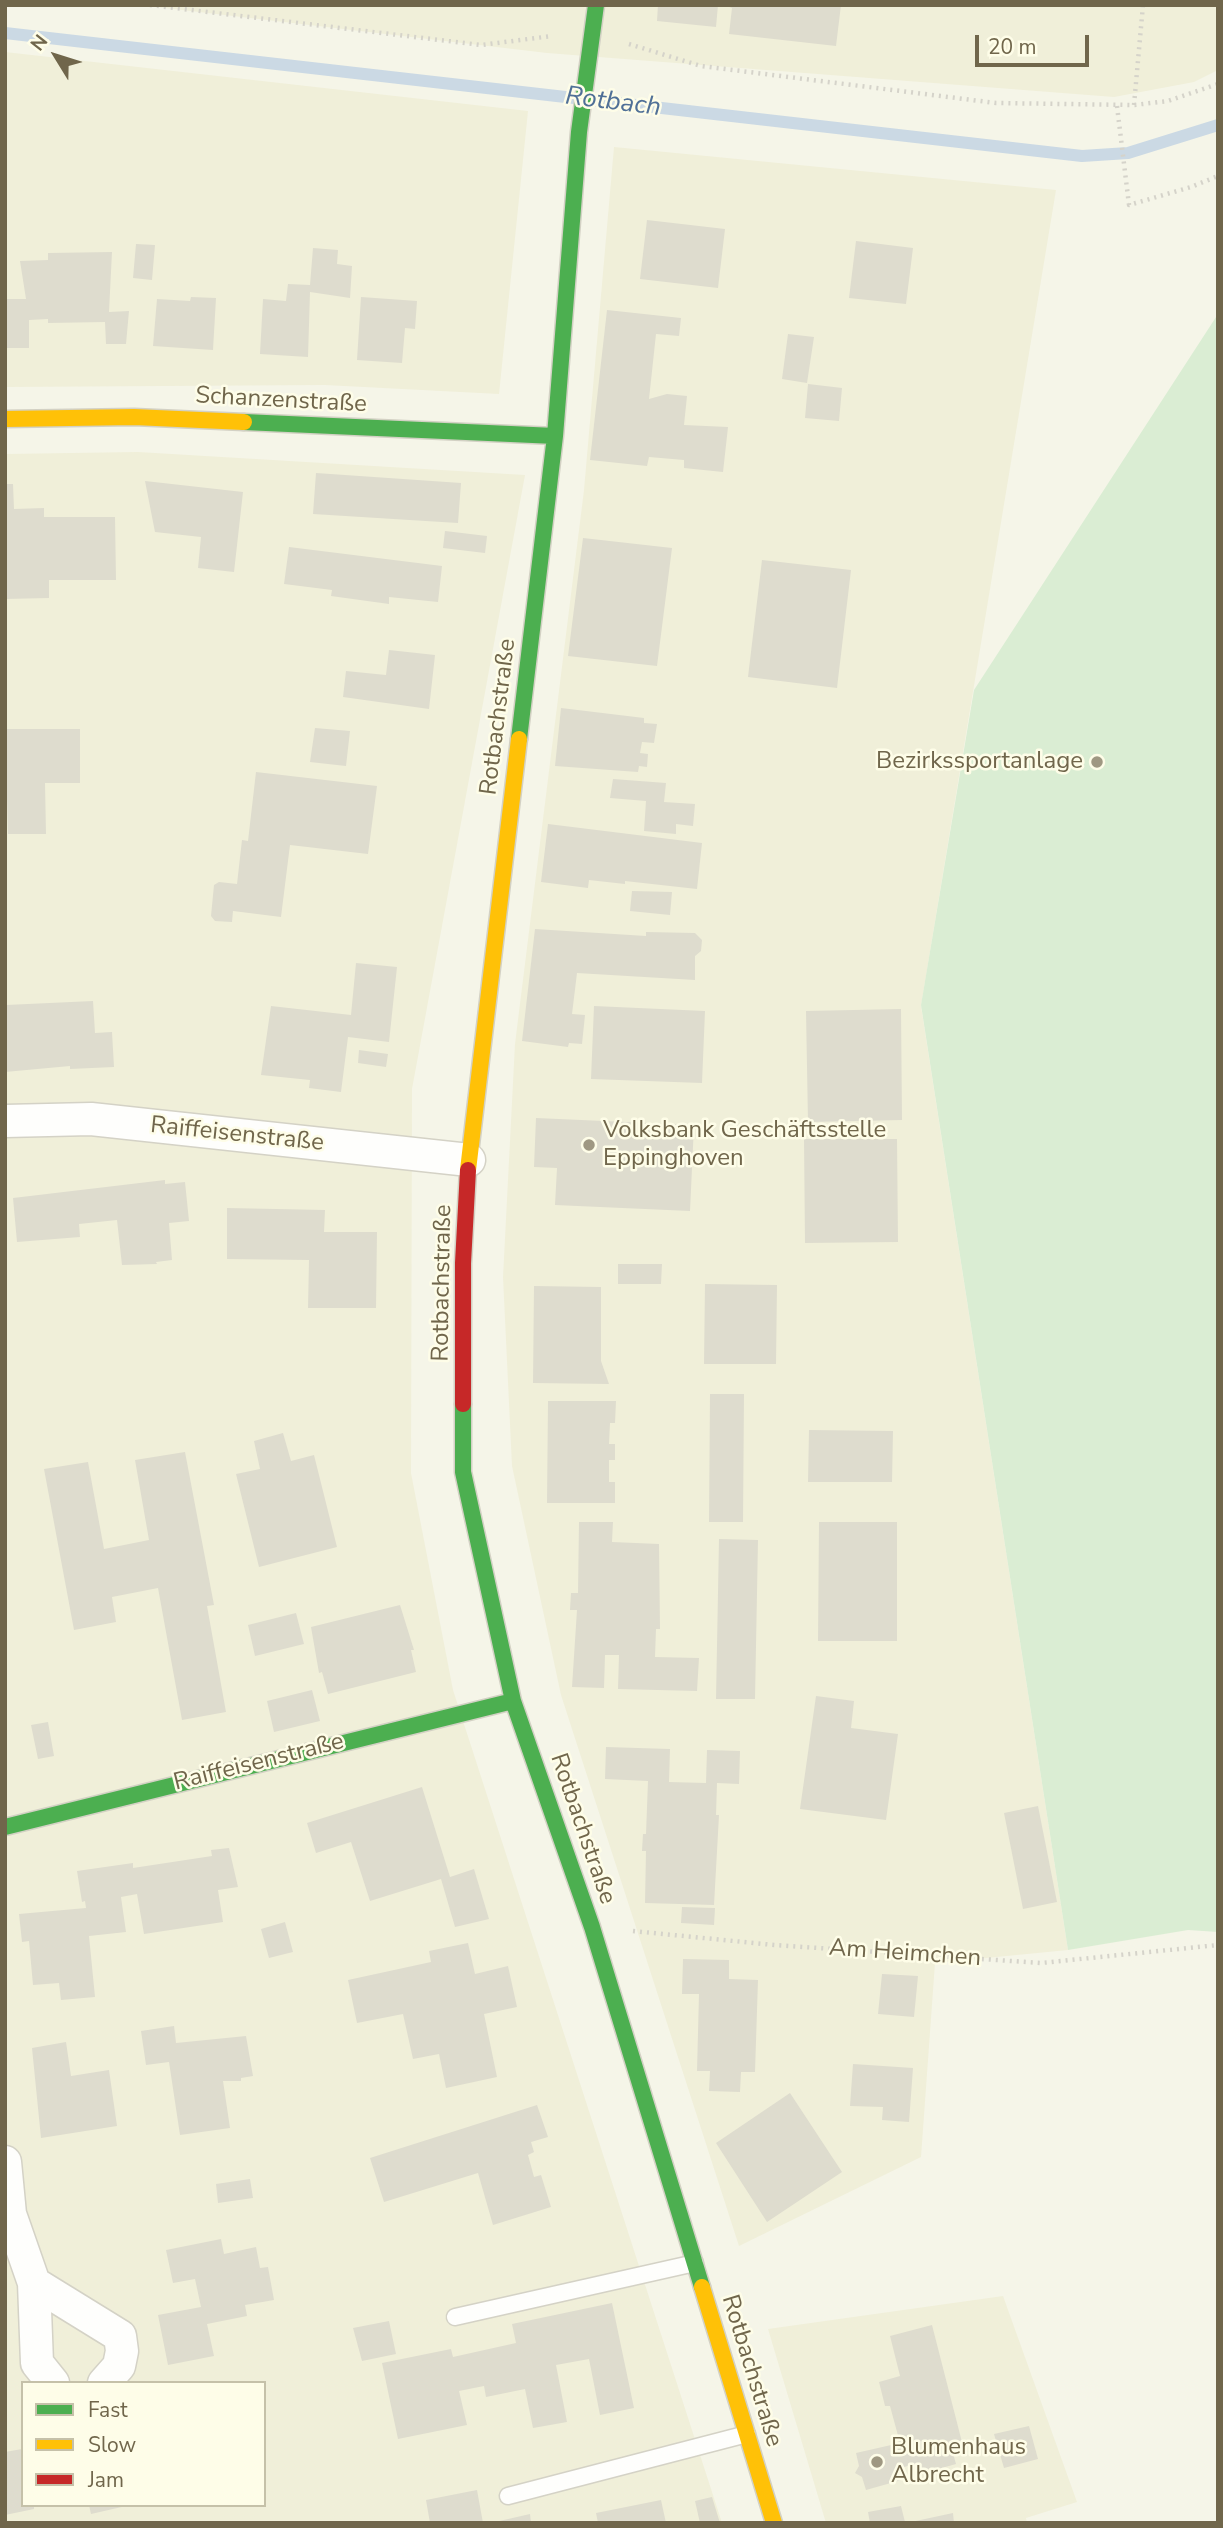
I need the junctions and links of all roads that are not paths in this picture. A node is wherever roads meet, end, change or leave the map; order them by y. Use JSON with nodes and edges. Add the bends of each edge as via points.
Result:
{"nodes":[{"id":1,"x":597,"y":5,"type":"edge"},
{"id":2,"x":5,"y":419,"type":"edge"},
{"id":3,"x":555,"y":436,"type":"junction"},
{"id":4,"x":5,"y":1121,"type":"edge"},
{"id":5,"x":469,"y":1160,"type":"junction"},
{"id":6,"x":513,"y":1701,"type":"junction"},
{"id":7,"x":5,"y":1827,"type":"edge"},
{"id":8,"x":5,"y":2162,"type":"edge"},
{"id":9,"x":11,"y":2235,"type":"edge"},
{"id":10,"x":695,"y":2263,"type":"junction"},
{"id":11,"x":34,"y":2283,"type":"junction"},
{"id":12,"x":455,"y":2317,"type":"dead end"},
{"id":13,"x":51,"y":2381,"type":"edge"},
{"id":14,"x":106,"y":2381,"type":"edge"},
{"id":15,"x":747,"y":2434,"type":"junction"},
{"id":16,"x":508,"y":2496,"type":"dead end"},
{"id":17,"x":774,"y":2523,"type":"edge"}],
"edges":[{"from":1,"to":3,"type":"street","name":"Rotbachstraße","via":[[579,132]]},
{"from":2,"to":3,"type":"street","name":"Schanzenstraße","via":[[134,417]]},
{"from":3,"to":5,"type":"street","name":"Rotbachstraße"},
{"from":4,"to":5,"type":"street","name":"Raiffeisenstraße","via":[[91,1119]]},
{"from":5,"to":6,"type":"street","name":"Rotbachstraße","via":[[463,1472]]},
{"from":6,"to":7,"type":"street","name":"Raiffeisenstraße"},
{"from":6,"to":10,"type":"street","name":"Rotbachstraße","via":[[592,1927]]},
{"from":8,"to":9,"type":"street"},
{"from":9,"to":11,"type":"street"},
{"from":10,"to":12,"type":"lane"},
{"from":10,"to":15,"type":"street","name":"Rotbachstraße"},
{"from":11,"to":13,"type":"street","via":[[37,2362]]},
{"from":11,"to":14,"type":"street","via":[[120,2336],[119,2366]]},
{"from":15,"to":16,"type":"lane"},
{"from":15,"to":17,"type":"street","name":"Rotbachstraße"}]}
